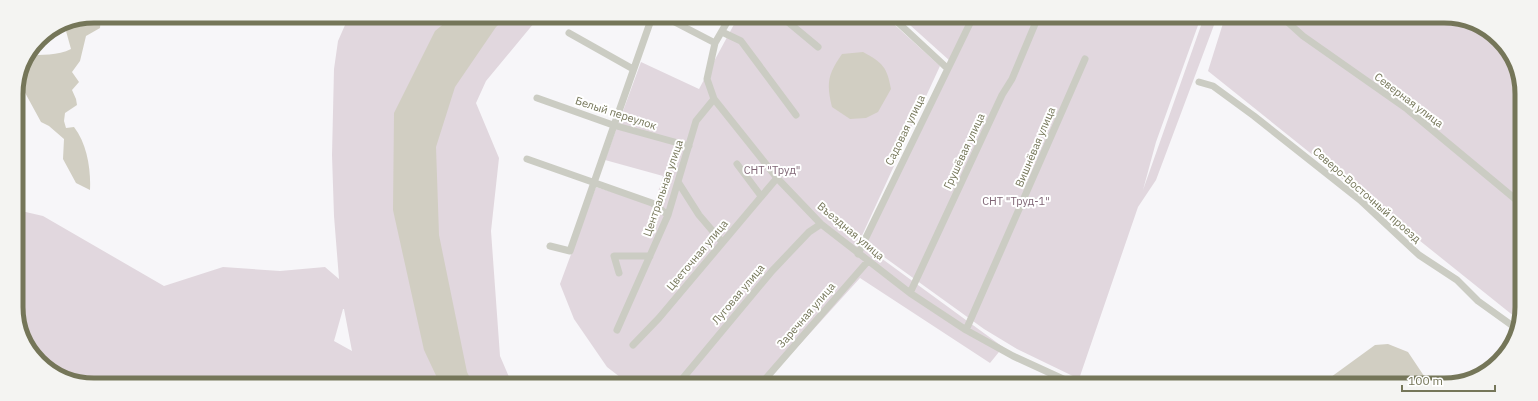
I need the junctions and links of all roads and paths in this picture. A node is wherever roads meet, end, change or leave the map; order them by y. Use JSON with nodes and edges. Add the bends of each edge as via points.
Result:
{"nodes":[{"id":1,"x":650,"y":23,"type":"edge"},
{"id":2,"x":677,"y":23,"type":"edge"},
{"id":3,"x":727,"y":23,"type":"edge"},
{"id":4,"x":789,"y":23,"type":"edge"},
{"id":5,"x":898,"y":23,"type":"edge"},
{"id":6,"x":970,"y":23,"type":"edge"},
{"id":7,"x":1035,"y":23,"type":"edge"},
{"id":8,"x":1289,"y":23,"type":"edge"},
{"id":9,"x":722,"y":32,"type":"junction"},
{"id":10,"x":569,"y":33,"type":"dead end"},
{"id":11,"x":715,"y":43,"type":"junction"},
{"id":12,"x":818,"y":47,"type":"dead end"},
{"id":13,"x":1085,"y":59,"type":"dead end"},
{"id":14,"x":947,"y":68,"type":"junction"},
{"id":15,"x":633,"y":69,"type":"junction"},
{"id":16,"x":1199,"y":82,"type":"dead end"},
{"id":17,"x":538,"y":98,"type":"dead end"},
{"id":18,"x":714,"y":99,"type":"junction"},
{"id":19,"x":796,"y":115,"type":"dead end"},
{"id":20,"x":613,"y":125,"type":"junction"},
{"id":21,"x":689,"y":146,"type":"junction"},
{"id":22,"x":527,"y":159,"type":"dead end"},
{"id":23,"x":737,"y":164,"type":"dead end"},
{"id":24,"x":777,"y":178,"type":"junction"},
{"id":25,"x":593,"y":182,"type":"junction"},
{"id":26,"x":678,"y":182,"type":"junction"},
{"id":27,"x":761,"y":196,"type":"junction"},
{"id":28,"x":1515,"y":199,"type":"edge"},
{"id":29,"x":668,"y":215,"type":"junction"},
{"id":30,"x":821,"y":224,"type":"junction"},
{"id":31,"x":722,"y":242,"type":"junction"},
{"id":32,"x":550,"y":246,"type":"dead end"},
{"id":33,"x":858,"y":254,"type":"junction"},
{"id":34,"x":650,"y":256,"type":"junction"},
{"id":35,"x":868,"y":261,"type":"junction"},
{"id":36,"x":619,"y":273,"type":"dead end"},
{"id":37,"x":910,"y":293,"type":"junction"},
{"id":38,"x":1512,"y":326,"type":"edge"},
{"id":39,"x":617,"y":330,"type":"dead end"},
{"id":40,"x":966,"y":330,"type":"junction"},
{"id":41,"x":632,"y":345,"type":"dead end"},
{"id":42,"x":683,"y":378,"type":"edge"},
{"id":43,"x":766,"y":378,"type":"edge"},
{"id":44,"x":1061,"y":378,"type":"edge"}],
"edges":[{"from":1,"to":15,"type":"street"},
{"from":2,"to":11,"type":"street"},
{"from":3,"to":9,"type":"street"},
{"from":4,"to":12,"type":"street"},
{"from":5,"to":14,"type":"street"},
{"from":6,"to":14,"type":"street","name":"Садовая улица"},
{"from":7,"to":37,"type":"street","name":"Грушёвая улица","via":[[1012,79],[1002,94]]},
{"from":8,"to":28,"type":"street","name":"Северная улица","via":[[1303,36],[1407,109]]},
{"from":9,"to":11,"type":"street"},
{"from":9,"to":19,"type":"street","via":[[741,41]]},
{"from":10,"to":15,"type":"street"},
{"from":11,"to":18,"type":"street","name":"Въездная улица","via":[[708,79]]},
{"from":13,"to":40,"type":"street","name":"Вишнёвая улица"},
{"from":14,"to":33,"type":"street","name":"Садовая улица"},
{"from":15,"to":20,"type":"street"},
{"from":16,"to":38,"type":"street","name":"Северо-Восточный проезд","via":[[1213,86],[1254,116],[1360,200],[1419,255],[1457,280],[1478,301]]},
{"from":17,"to":20,"type":"street","name":"Белый переулок"},
{"from":18,"to":21,"type":"street","name":"Центральная улица","via":[[696,121]]},
{"from":18,"to":24,"type":"street","name":"Въездная улица"},
{"from":20,"to":21,"type":"street","name":"Белый переулок"},
{"from":20,"to":25,"type":"street"},
{"from":21,"to":26,"type":"street","name":"Центральная улица"},
{"from":22,"to":25,"type":"street"},
{"from":23,"to":27,"type":"street"},
{"from":24,"to":27,"type":"street","name":"Цветочная улица"},
{"from":24,"to":30,"type":"street","name":"Въездная улица"},
{"from":25,"to":29,"type":"street","via":[[652,203]]},
{"from":25,"to":32,"type":"street","via":[[570,251]]},
{"from":26,"to":29,"type":"street","name":"Центральная улица"},
{"from":26,"to":31,"type":"street"},
{"from":27,"to":31,"type":"street","name":"Цветочная улица"},
{"from":29,"to":34,"type":"street","name":"Центральная улица"},
{"from":30,"to":33,"type":"street","name":"Въездная улица"},
{"from":30,"to":42,"type":"street","name":"Луговая улица","via":[[809,232],[772,271]]},
{"from":31,"to":41,"type":"street","name":"Цветочная улица","via":[[659,318]]},
{"from":33,"to":35,"type":"street","name":"Въездная улица"},
{"from":34,"to":36,"type":"street","via":[[614,256]]},
{"from":34,"to":39,"type":"street","name":"Центральная улица"},
{"from":35,"to":37,"type":"street","name":"Въездная улица"},
{"from":35,"to":43,"type":"street","name":"Заречная улица"},
{"from":37,"to":40,"type":"street","name":"Въездная улица"},
{"from":40,"to":44,"type":"street","name":"Въездная улица"}]}
